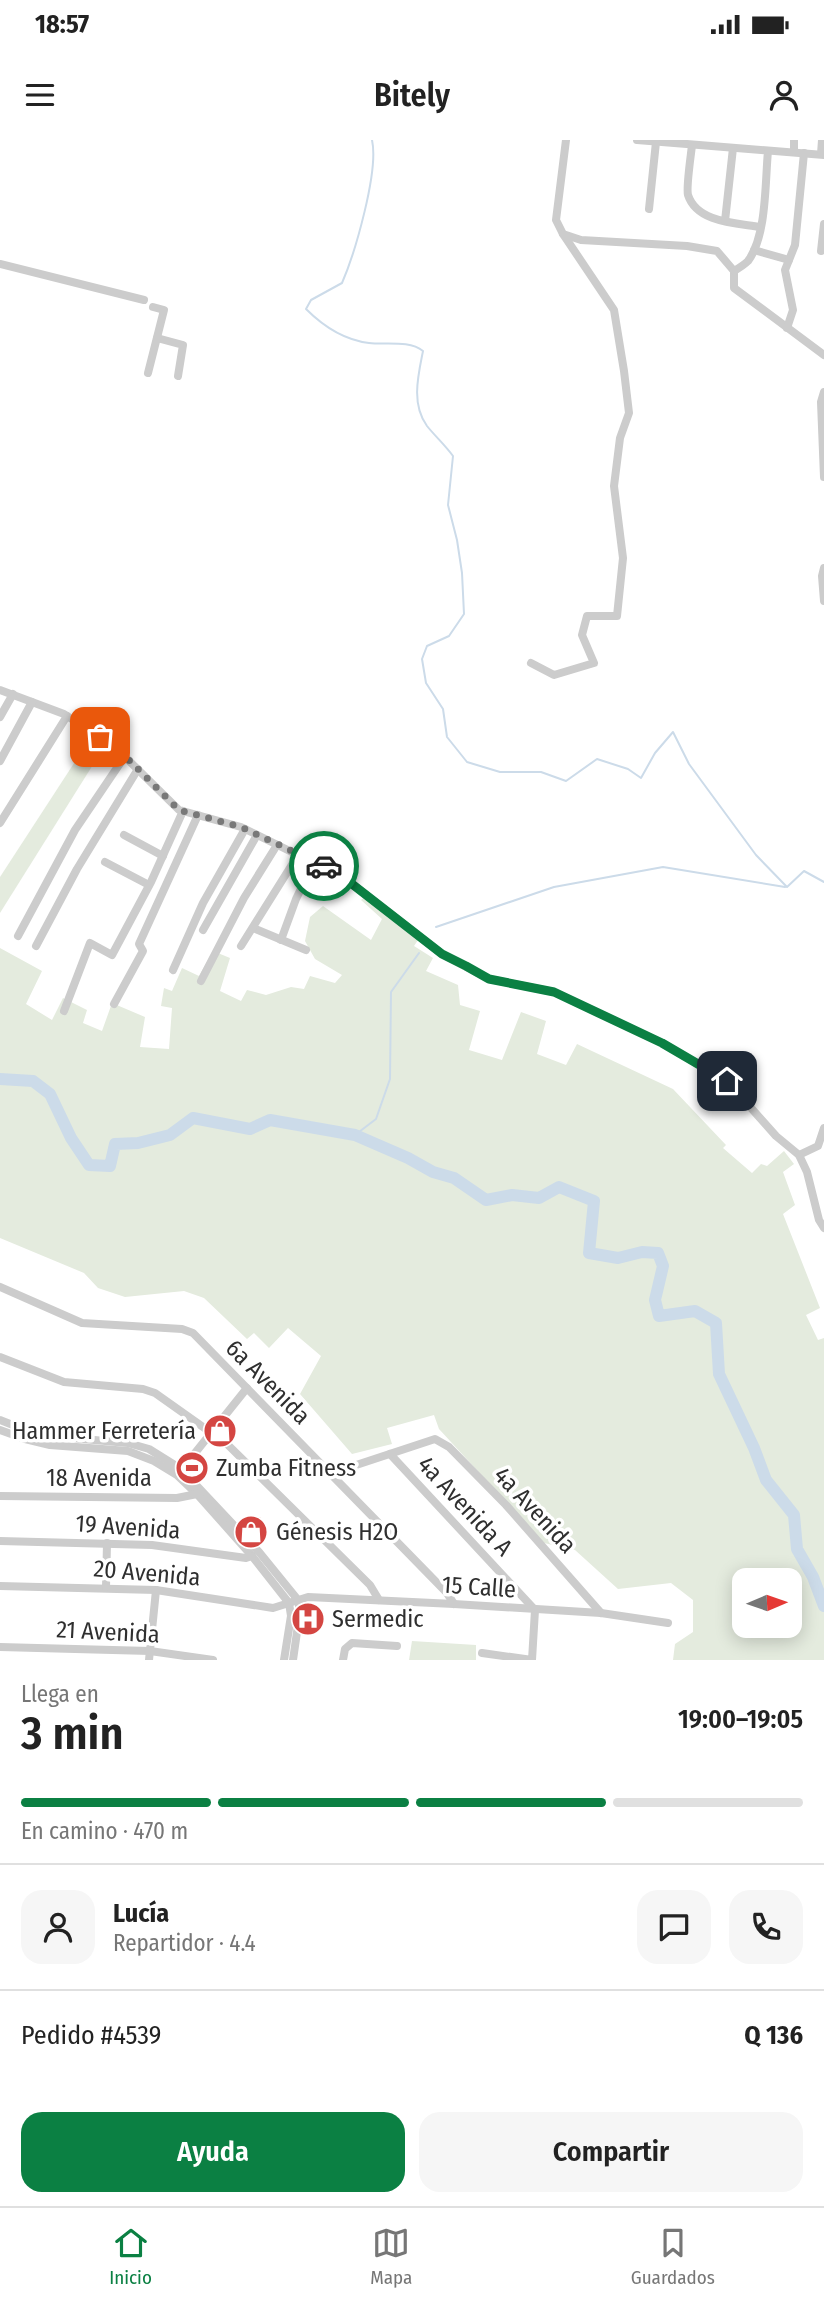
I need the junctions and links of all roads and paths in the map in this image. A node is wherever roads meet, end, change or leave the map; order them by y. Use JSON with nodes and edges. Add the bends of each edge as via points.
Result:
{"nodes":[{"id":1,"x":566,"y":140,"type":"edge"},
{"id":2,"x":637,"y":140,"type":"edge"},
{"id":3,"x":762,"y":140,"type":"edge"},
{"id":4,"x":794,"y":140,"type":"edge"},
{"id":5,"x":822,"y":140,"type":"edge"},
{"id":6,"x":656,"y":142,"type":"junction"},
{"id":7,"x":718,"y":143,"type":"edge"},
{"id":8,"x":692,"y":145,"type":"junction"},
{"id":9,"x":733,"y":148,"type":"junction"},
{"id":10,"x":764,"y":150,"type":"junction"},
{"id":11,"x":794,"y":152,"type":"junction"},
{"id":12,"x":804,"y":153,"type":"junction"},
{"id":13,"x":822,"y":155,"type":"edge"},
{"id":14,"x":649,"y":209,"type":"dead end"},
{"id":15,"x":725,"y":220,"type":"junction"},
{"id":16,"x":824,"y":224,"type":"edge"},
{"id":17,"x":760,"y":228,"type":"junction"},
{"id":18,"x":563,"y":234,"type":"junction"},
{"id":19,"x":754,"y":250,"type":"junction"},
{"id":20,"x":821,"y":251,"type":"dead end"},
{"id":21,"x":789,"y":260,"type":"junction"},
{"id":22,"x":0,"y":264,"type":"edge"},
{"id":23,"x":734,"y":271,"type":"junction"},
{"id":24,"x":144,"y":300,"type":"dead end"},
{"id":25,"x":153,"y":307,"type":"dead end"},
{"id":26,"x":787,"y":328,"type":"junction"},
{"id":27,"x":157,"y":338,"type":"junction"},
{"id":28,"x":824,"y":355,"type":"edge"},
{"id":29,"x":148,"y":373,"type":"dead end"},
{"id":30,"x":178,"y":376,"type":"dead end"},
{"id":31,"x":824,"y":393,"type":"edge"},
{"id":32,"x":824,"y":477,"type":"edge"},
{"id":33,"x":824,"y":568,"type":"edge"},
{"id":34,"x":824,"y":601,"type":"edge"},
{"id":35,"x":531,"y":663,"type":"dead end"},
{"id":36,"x":0,"y":690,"type":"edge"},
{"id":37,"x":13,"y":694,"type":"junction"},
{"id":38,"x":32,"y":702,"type":"junction"},
{"id":39,"x":67,"y":716,"type":"junction"},
{"id":40,"x":0,"y":717,"type":"edge"},
{"id":41,"x":125,"y":756,"type":"junction"},
{"id":42,"x":0,"y":761,"type":"edge"},
{"id":43,"x":138,"y":769,"type":"junction"},
{"id":44,"x":183,"y":811,"type":"junction"},
{"id":45,"x":198,"y":815,"type":"junction"},
{"id":46,"x":0,"y":824,"type":"edge"},
{"id":47,"x":245,"y":829,"type":"junction"},
{"id":48,"x":124,"y":835,"type":"dead end"},
{"id":49,"x":257,"y":835,"type":"junction"},
{"id":50,"x":276,"y":845,"type":"junction"},
{"id":51,"x":298,"y":855,"type":"junction"},
{"id":52,"x":163,"y":856,"type":"junction"},
{"id":53,"x":105,"y":862,"type":"dead end"},
{"id":54,"x":314,"y":862,"type":"junction"},
{"id":55,"x":149,"y":885,"type":"junction"},
{"id":56,"x":253,"y":928,"type":"junction"},
{"id":57,"x":203,"y":930,"type":"dead end"},
{"id":58,"x":18,"y":936,"type":"dead end"},
{"id":59,"x":281,"y":940,"type":"junction"},
{"id":60,"x":36,"y":946,"type":"dead end"},
{"id":61,"x":241,"y":946,"type":"dead end"},
{"id":62,"x":306,"y":950,"type":"dead end"},
{"id":63,"x":173,"y":970,"type":"dead end"},
{"id":64,"x":201,"y":981,"type":"dead end"},
{"id":65,"x":114,"y":1004,"type":"dead end"},
{"id":66,"x":64,"y":1011,"type":"dead end"},
{"id":67,"x":824,"y":1128,"type":"edge"},
{"id":68,"x":799,"y":1155,"type":"junction"},
{"id":69,"x":823,"y":1225,"type":"edge"},
{"id":70,"x":0,"y":1287,"type":"edge"},
{"id":71,"x":0,"y":1357,"type":"edge"},
{"id":72,"x":247,"y":1388,"type":"junction"},
{"id":73,"x":0,"y":1420,"type":"edge"},
{"id":74,"x":0,"y":1430,"type":"edge"},
{"id":75,"x":212,"y":1432,"type":"junction"},
{"id":76,"x":390,"y":1454,"type":"junction"},
{"id":77,"x":179,"y":1472,"type":"junction"},
{"id":78,"x":332,"y":1473,"type":"junction"},
{"id":79,"x":197,"y":1494,"type":"junction"},
{"id":80,"x":0,"y":1496,"type":"edge"},
{"id":81,"x":0,"y":1541,"type":"edge"},
{"id":82,"x":107,"y":1543,"type":"junction"},
{"id":83,"x":252,"y":1556,"type":"junction"},
{"id":84,"x":0,"y":1586,"type":"edge"},
{"id":85,"x":106,"y":1587,"type":"junction"},
{"id":86,"x":156,"y":1590,"type":"junction"},
{"id":87,"x":298,"y":1600,"type":"junction"},
{"id":88,"x":379,"y":1600,"type":"junction"},
{"id":89,"x":289,"y":1603,"type":"junction"},
{"id":90,"x":454,"y":1604,"type":"junction"},
{"id":91,"x":535,"y":1610,"type":"junction"},
{"id":92,"x":601,"y":1613,"type":"junction"},
{"id":93,"x":668,"y":1623,"type":"dead end"},
{"id":94,"x":397,"y":1646,"type":"dead end"},
{"id":95,"x":0,"y":1647,"type":"edge"},
{"id":96,"x":482,"y":1653,"type":"dead end"},
{"id":97,"x":150,"y":1655,"type":"edge"},
{"id":98,"x":213,"y":1660,"type":"edge"},
{"id":99,"x":284,"y":1660,"type":"edge"},
{"id":100,"x":293,"y":1660,"type":"edge"},
{"id":101,"x":343,"y":1660,"type":"edge"},
{"id":102,"x":532,"y":1660,"type":"edge"}],
"edges":[{"from":1,"to":18,"type":"street","via":[[556,220]]},
{"from":2,"to":6,"type":"street"},
{"from":3,"to":10,"type":"street"},
{"from":4,"to":11,"type":"street"},
{"from":5,"to":13,"type":"street"},
{"from":6,"to":8,"type":"street"},
{"from":6,"to":14,"type":"street"},
{"from":7,"to":8,"type":"street"},
{"from":7,"to":9,"type":"street"},
{"from":8,"to":15,"type":"street","via":[[688,194],[699,210]]},
{"from":9,"to":10,"type":"street"},
{"from":9,"to":15,"type":"street"},
{"from":10,"to":11,"type":"street"},
{"from":10,"to":17,"type":"street"},
{"from":11,"to":12,"type":"street"},
{"from":12,"to":13,"type":"street"},
{"from":12,"to":21,"type":"street","via":[[795,245]]},
{"from":15,"to":17,"type":"street"},
{"from":16,"to":20,"type":"street"},
{"from":17,"to":19,"type":"street"},
{"from":18,"to":23,"type":"street","via":[[581,240],[717,251]]},
{"from":18,"to":35,"type":"street","via":[[614,310],[629,413],[614,479],[623,558],[617,616],[587,616],[582,635],[594,663],[554,675]]},
{"from":19,"to":21,"type":"street"},
{"from":19,"to":23,"type":"street","via":[[746,264]]},
{"from":21,"to":26,"type":"street","via":[[785,270],[793,310]]},
{"from":22,"to":24,"type":"street"},
{"from":23,"to":26,"type":"street","via":[[734,288]]},
{"from":25,"to":27,"type":"street","via":[[164,310]]},
{"from":26,"to":28,"type":"street"},
{"from":27,"to":29,"type":"street"},
{"from":27,"to":30,"type":"street","via":[[183,345]]},
{"from":31,"to":32,"type":"street"},
{"from":33,"to":34,"type":"street"},
{"from":36,"to":37,"type":"street"},
{"from":37,"to":38,"type":"street"},
{"from":37,"to":40,"type":"street"},
{"from":38,"to":39,"type":"street"},
{"from":38,"to":42,"type":"street"},
{"from":39,"to":41,"type":"street"},
{"from":39,"to":46,"type":"street"},
{"from":41,"to":43,"type":"street"},
{"from":41,"to":58,"type":"street","via":[[75,830]]},
{"from":43,"to":44,"type":"street"},
{"from":43,"to":60,"type":"street"},
{"from":44,"to":45,"type":"street"},
{"from":44,"to":52,"type":"street"},
{"from":45,"to":47,"type":"street"},
{"from":45,"to":65,"type":"street","via":[[139,944],[143,951]]},
{"from":47,"to":49,"type":"street"},
{"from":47,"to":63,"type":"street","via":[[203,903]]},
{"from":48,"to":52,"type":"street"},
{"from":49,"to":50,"type":"street"},
{"from":49,"to":57,"type":"street"},
{"from":50,"to":51,"type":"street"},
{"from":50,"to":64,"type":"street"},
{"from":51,"to":54,"type":"street"},
{"from":51,"to":56,"type":"street"},
{"from":52,"to":55,"type":"street"},
{"from":53,"to":55,"type":"street"},
{"from":54,"to":59,"type":"street"},
{"from":54,"to":68,"type":"street","via":[[334,870],[442,954],[489,979],[554,992],[662,1043],[727,1081]]},
{"from":55,"to":66,"type":"street","via":[[112,955],[90,943]]},
{"from":56,"to":59,"type":"street"},
{"from":56,"to":61,"type":"street"},
{"from":59,"to":62,"type":"street"},
{"from":67,"to":68,"type":"street","via":[[818,1146]]},
{"from":68,"to":69,"type":"street"},
{"from":70,"to":72,"type":"street","name":"6a Avenida","via":[[82,1323],[193,1333]]},
{"from":71,"to":75,"type":"street","via":[[64,1382],[156,1393]]},
{"from":72,"to":75,"type":"street"},
{"from":72,"to":78,"type":"street","name":"6a Avenida"},
{"from":73,"to":77,"type":"street","via":[[38,1436],[128,1443],[149,1449]]},
{"from":74,"to":77,"type":"street","via":[[50,1446],[128,1451]]},
{"from":75,"to":77,"type":"street"},
{"from":75,"to":88,"type":"street","via":[[370,1585]]},
{"from":76,"to":78,"type":"street"},
{"from":76,"to":91,"type":"street","name":"4a Avenida A"},
{"from":76,"to":92,"type":"street","name":"4a Avenida","via":[[435,1439],[449,1447]]},
{"from":77,"to":79,"type":"street"},
{"from":77,"to":87,"type":"street","via":[[259,1552]]},
{"from":78,"to":90,"type":"street","name":"6a Avenida"},
{"from":79,"to":80,"type":"street","name":"18 Avenida"},
{"from":79,"to":83,"type":"street"},
{"from":81,"to":82,"type":"street","name":"19 Avenida"},
{"from":82,"to":83,"type":"street","name":"19 Avenida"},
{"from":82,"to":85,"type":"street"},
{"from":83,"to":89,"type":"street"},
{"from":84,"to":85,"type":"street","name":"20 Avenida"},
{"from":85,"to":86,"type":"street","name":"20 Avenida"},
{"from":86,"to":89,"type":"street","name":"20 Avenida","via":[[273,1608]]},
{"from":86,"to":97,"type":"street"},
{"from":87,"to":88,"type":"street","name":"15 Calle"},
{"from":87,"to":89,"type":"street","name":"15 Calle"},
{"from":87,"to":100,"type":"street"},
{"from":88,"to":90,"type":"street","name":"15 Calle"},
{"from":89,"to":99,"type":"street"},
{"from":90,"to":91,"type":"street","name":"15 Calle"},
{"from":91,"to":92,"type":"street","name":"15 Calle"},
{"from":91,"to":102,"type":"street"},
{"from":92,"to":93,"type":"street","name":"15 Calle"},
{"from":94,"to":101,"type":"street","via":[[352,1643]]},
{"from":95,"to":97,"type":"street","name":"21 Avenida"},
{"from":96,"to":102,"type":"street"},
{"from":97,"to":98,"type":"street","name":"21 Avenida"}]}
